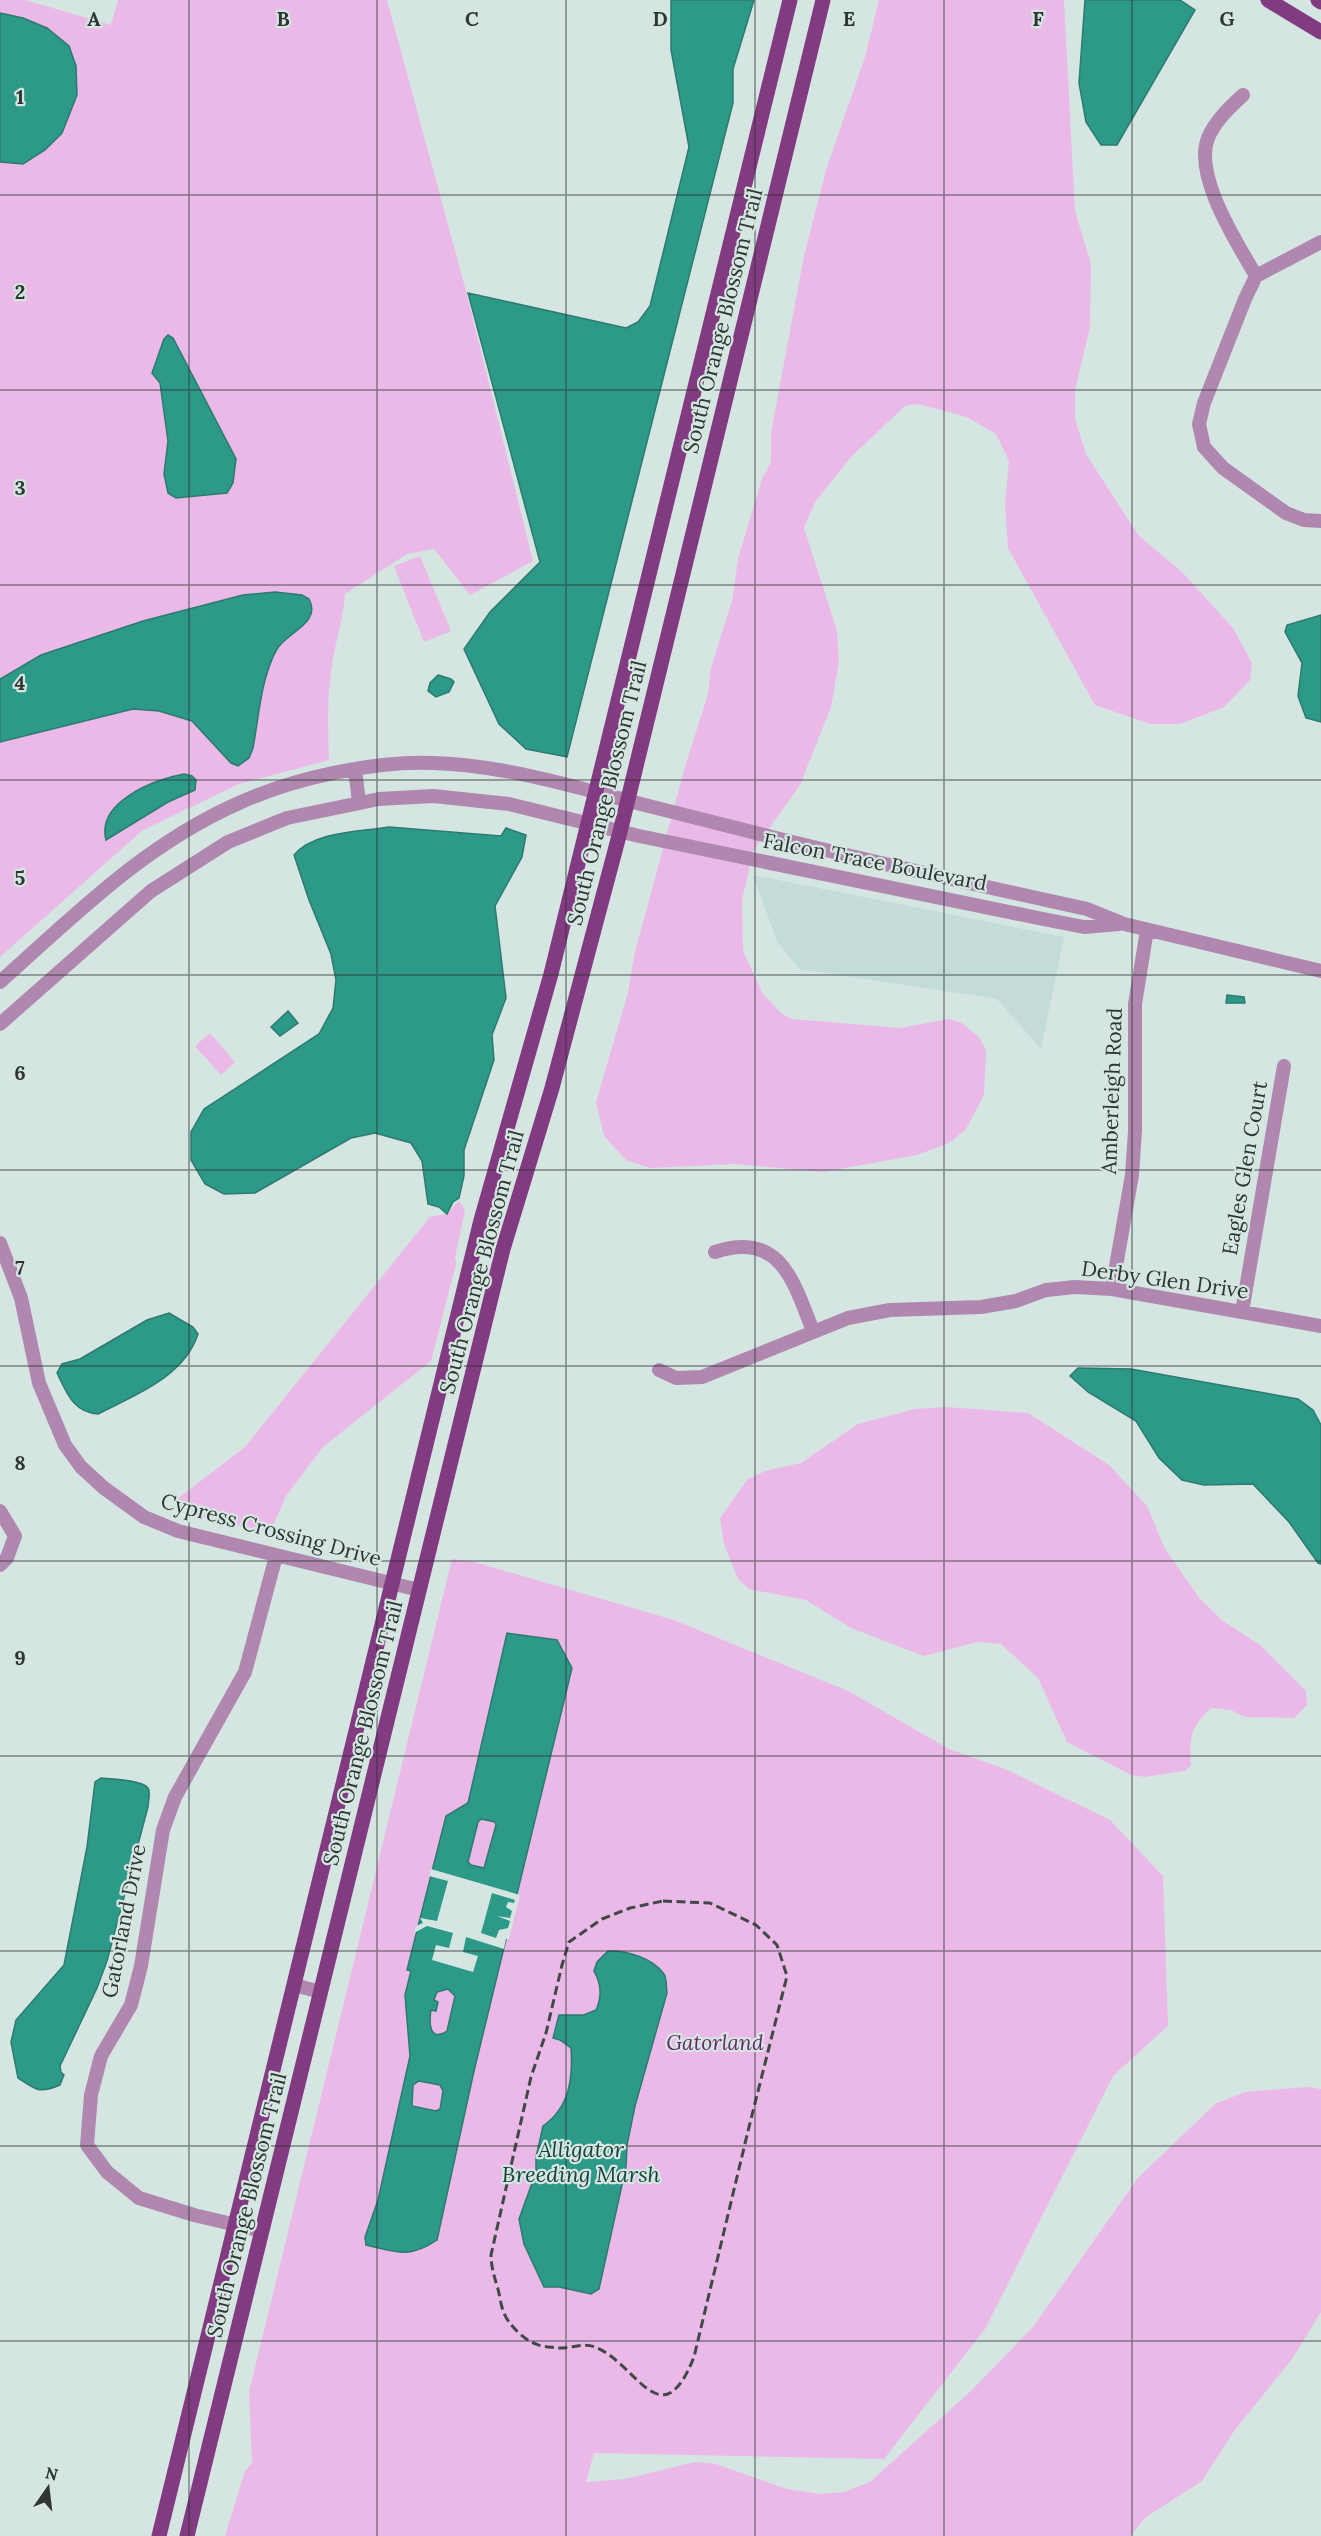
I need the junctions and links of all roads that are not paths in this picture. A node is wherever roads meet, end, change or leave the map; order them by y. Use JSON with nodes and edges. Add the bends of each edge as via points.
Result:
{"nodes":[{"id":1,"x":790,"y":0,"type":"edge"},
{"id":2,"x":823,"y":0,"type":"edge"},
{"id":3,"x":1268,"y":0,"type":"edge"},
{"id":4,"x":1321,"y":32,"type":"edge"},
{"id":5,"x":1243,"y":95,"type":"dead end"},
{"id":6,"x":1321,"y":242,"type":"edge"},
{"id":7,"x":1257,"y":276,"type":"junction"},
{"id":8,"x":1321,"y":521,"type":"edge"},
{"id":9,"x":355,"y":769,"type":"junction"},
{"id":10,"x":596,"y":792,"type":"junction"},
{"id":11,"x":627,"y":801,"type":"junction"},
{"id":12,"x":359,"y":802,"type":"junction"},
{"id":13,"x":588,"y":824,"type":"junction"},
{"id":14,"x":620,"y":832,"type":"junction"},
{"id":15,"x":1124,"y":924,"type":"junction"},
{"id":16,"x":1147,"y":930,"type":"junction"},
{"id":17,"x":1321,"y":971,"type":"edge"},
{"id":18,"x":0,"y":982,"type":"edge"},
{"id":19,"x":0,"y":1024,"type":"edge"},
{"id":20,"x":1284,"y":1066,"type":"dead end"},
{"id":21,"x":0,"y":1243,"type":"edge"},
{"id":22,"x":715,"y":1252,"type":"dead end"},
{"id":23,"x":1112,"y":1289,"type":"junction"},
{"id":24,"x":1242,"y":1312,"type":"junction"},
{"id":25,"x":1321,"y":1326,"type":"edge"},
{"id":26,"x":813,"y":1331,"type":"junction"},
{"id":27,"x":659,"y":1370,"type":"dead end"},
{"id":28,"x":0,"y":1510,"type":"edge"},
{"id":29,"x":276,"y":1556,"type":"junction"},
{"id":30,"x":0,"y":1565,"type":"edge"},
{"id":31,"x":393,"y":1584,"type":"junction"},
{"id":32,"x":420,"y":1590,"type":"junction"},
{"id":33,"x":294,"y":1985,"type":"junction"},
{"id":34,"x":321,"y":1992,"type":"junction"},
{"id":35,"x":235,"y":2225,"type":"junction"},
{"id":36,"x":262,"y":2231,"type":"junction"},
{"id":37,"x":159,"y":2536,"type":"edge"},
{"id":38,"x":187,"y":2536,"type":"edge"}],
"edges":[{"from":1,"to":10,"type":"main road","name":"South Orange Blossom Trail"},
{"from":2,"to":11,"type":"main road","name":"South Orange Blossom Trail"},
{"from":3,"to":4,"type":"main road"},
{"from":5,"to":7,"type":"street","via":[[1224,112],[1207,140],[1206,172],[1218,207]]},
{"from":6,"to":7,"type":"street"},
{"from":7,"to":8,"type":"street","via":[[1204,403],[1199,424],[1204,447],[1223,468],[1286,513]]},
{"from":9,"to":10,"type":"street","name":"Falcon Trace Boulevard","via":[[431,763],[475,766]]},
{"from":9,"to":12,"type":"street"},
{"from":9,"to":18,"type":"street","name":"Falcon Trace Boulevard","via":[[241,802],[192,826],[129,868]]},
{"from":10,"to":11,"type":"street","name":"Falcon Trace Boulevard"},
{"from":10,"to":13,"type":"main road","name":"South Orange Blossom Trail"},
{"from":11,"to":14,"type":"main road","name":"South Orange Blossom Trail"},
{"from":11,"to":15,"type":"street","name":"Falcon Trace Boulevard","via":[[839,854],[1087,909]]},
{"from":12,"to":13,"type":"street","name":"Falcon Trace Boulevard","via":[[433,796],[471,799],[509,804]]},
{"from":12,"to":19,"type":"street","name":"Falcon Trace Boulevard","via":[[287,818],[228,842],[151,891]]},
{"from":13,"to":14,"type":"street","name":"Falcon Trace Boulevard"},
{"from":13,"to":31,"type":"main road","name":"South Orange Blossom Trail","via":[[551,974],[482,1220]]},
{"from":14,"to":15,"type":"street","name":"Falcon Trace Boulevard","via":[[1084,927]]},
{"from":14,"to":32,"type":"main road","name":"South Orange Blossom Trail","via":[[555,1078],[503,1249]]},
{"from":15,"to":16,"type":"street","name":"Falcon Trace Boulevard"},
{"from":16,"to":17,"type":"street","name":"Falcon Trace Boulevard"},
{"from":16,"to":23,"type":"street","name":"Amberleigh Road","via":[[1130,1003],[1135,1131],[1132,1175]]},
{"from":20,"to":24,"type":"street","name":"Eagles Glen Court"},
{"from":21,"to":29,"type":"street","name":"Cypress Crossing Drive","via":[[21,1298],[39,1383],[65,1444],[81,1467],[144,1517],[178,1532]]},
{"from":22,"to":26,"type":"street","via":[[734,1246],[772,1255],[792,1277]]},
{"from":23,"to":24,"type":"street","name":"Derby Glen Drive"},
{"from":23,"to":26,"type":"street","name":"Derby Glen Drive","via":[[1075,1287],[981,1306],[890,1310],[848,1318]]},
{"from":24,"to":25,"type":"street","name":"Derby Glen Drive"},
{"from":26,"to":27,"type":"street","name":"Derby Glen Drive","via":[[702,1377],[676,1378]]},
{"from":28,"to":30,"type":"street","via":[[15,1536],[7,1558]]},
{"from":29,"to":31,"type":"street","name":"Cypress Crossing Drive"},
{"from":29,"to":35,"type":"street","name":"Gatorland Drive","via":[[245,1672],[175,1797],[164,1830],[141,1966],[131,2005],[101,2056],[91,2095],[87,2145],[107,2172],[139,2198]]},
{"from":31,"to":32,"type":"street","name":"Cypress Crossing Drive"},
{"from":31,"to":33,"type":"main road","name":"South Orange Blossom Trail"},
{"from":32,"to":34,"type":"main road","name":"South Orange Blossom Trail"},
{"from":33,"to":34,"type":"street"},
{"from":33,"to":35,"type":"main road","name":"South Orange Blossom Trail"},
{"from":34,"to":36,"type":"main road","name":"South Orange Blossom Trail"},
{"from":35,"to":36,"type":"street","name":"Gatorland Drive"},
{"from":35,"to":37,"type":"main road","name":"South Orange Blossom Trail"},
{"from":36,"to":38,"type":"main road","name":"South Orange Blossom Trail"}]}
